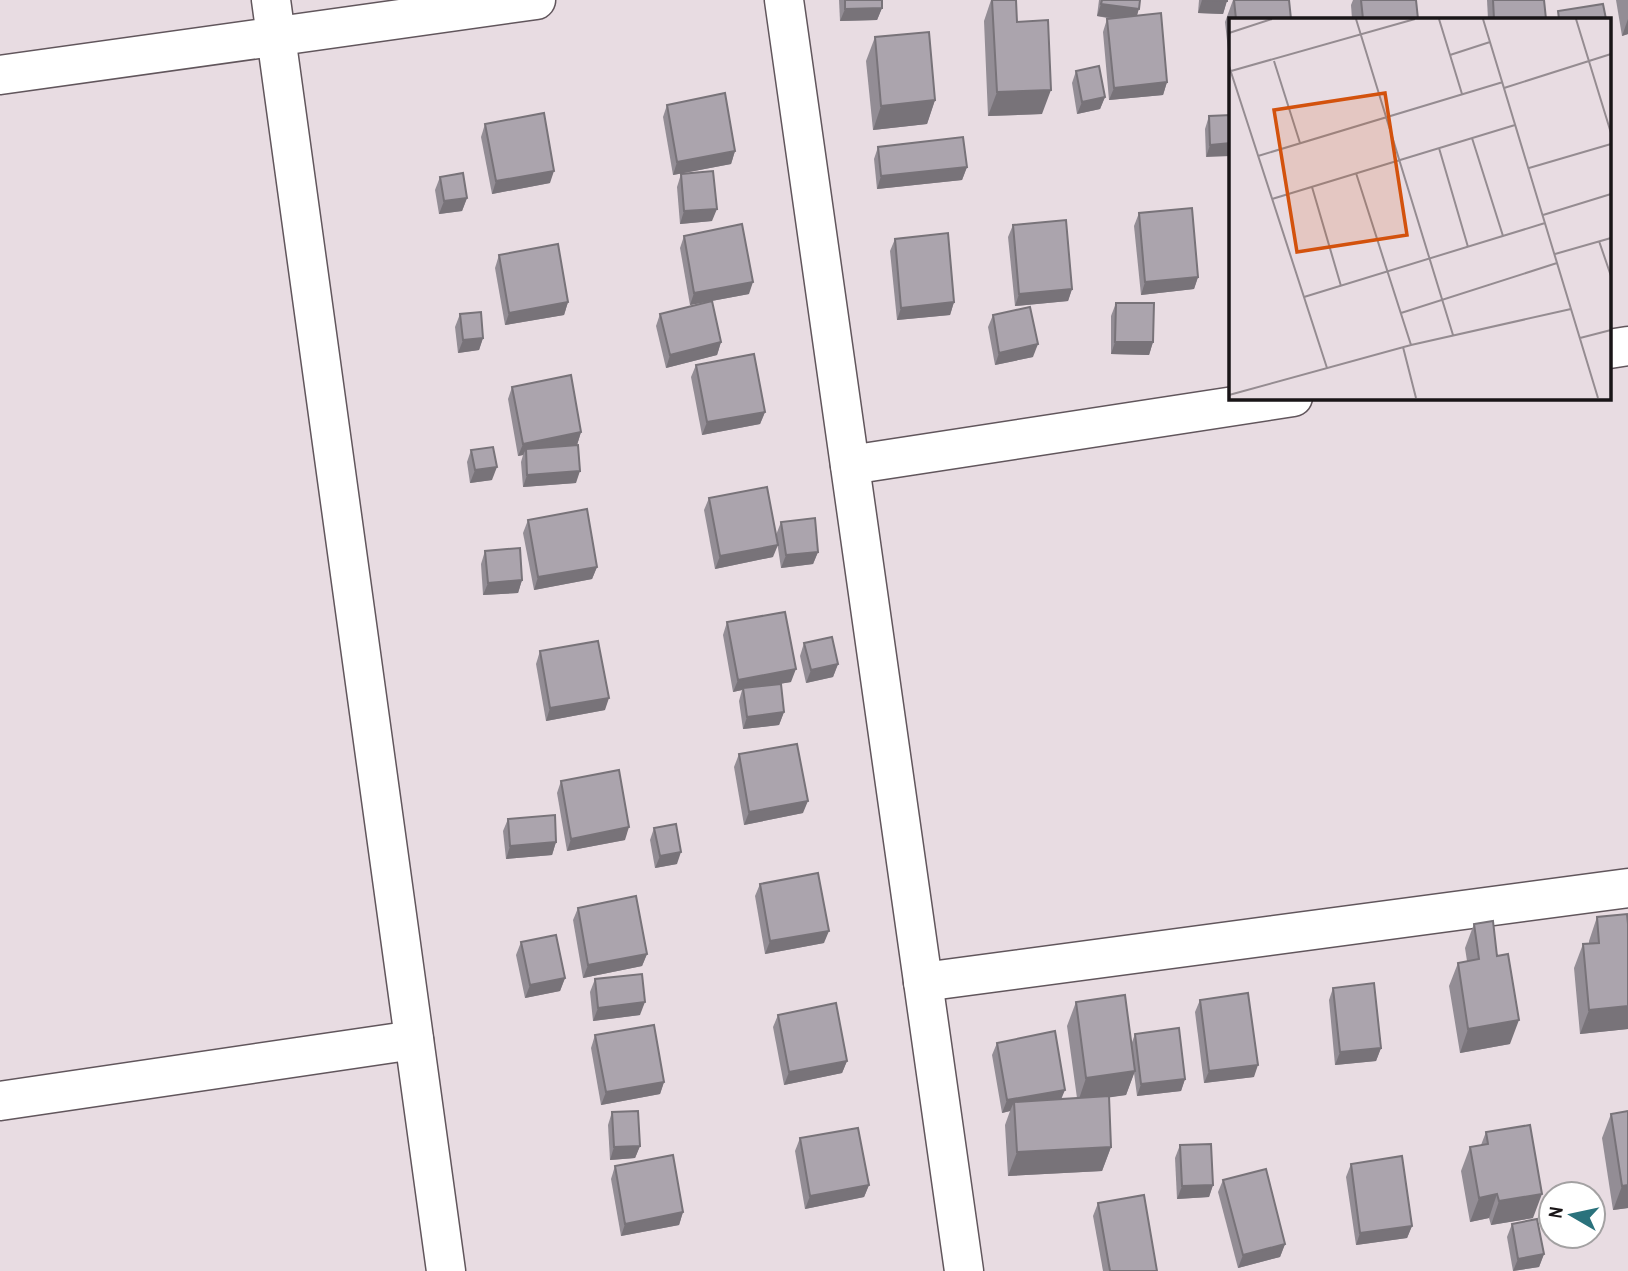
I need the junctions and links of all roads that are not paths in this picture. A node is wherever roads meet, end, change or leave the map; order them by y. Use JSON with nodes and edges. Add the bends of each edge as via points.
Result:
{"nodes":[{"id":1,"x":271,"y":0,"type":"edge"},
{"id":2,"x":536,"y":0,"type":"edge"},
{"id":3,"x":784,"y":0,"type":"edge"},
{"id":4,"x":277,"y":37,"type":"junction"},
{"id":5,"x":0,"y":75,"type":"edge"},
{"id":6,"x":1628,"y":346,"type":"edge"},
{"id":7,"x":1610,"y":349,"type":"edge"},
{"id":8,"x":1280,"y":399,"type":"edge"},
{"id":9,"x":850,"y":465,"type":"junction"},
{"id":10,"x":1628,"y":888,"type":"edge"},
{"id":11,"x":923,"y":982,"type":"junction"},
{"id":12,"x":414,"y":1040,"type":"junction"},
{"id":13,"x":0,"y":1101,"type":"edge"},
{"id":14,"x":446,"y":1271,"type":"edge"},
{"id":15,"x":964,"y":1271,"type":"edge"}],
"edges":[{"from":1,"to":4,"type":"street"},
{"from":2,"to":4,"type":"street"},
{"from":3,"to":9,"type":"street"},
{"from":4,"to":5,"type":"street"},
{"from":4,"to":12,"type":"street"},
{"from":6,"to":7,"type":"street"},
{"from":8,"to":9,"type":"street"},
{"from":9,"to":11,"type":"street"},
{"from":10,"to":11,"type":"street"},
{"from":11,"to":15,"type":"street"},
{"from":12,"to":13,"type":"street"},
{"from":12,"to":14,"type":"street"}]}
